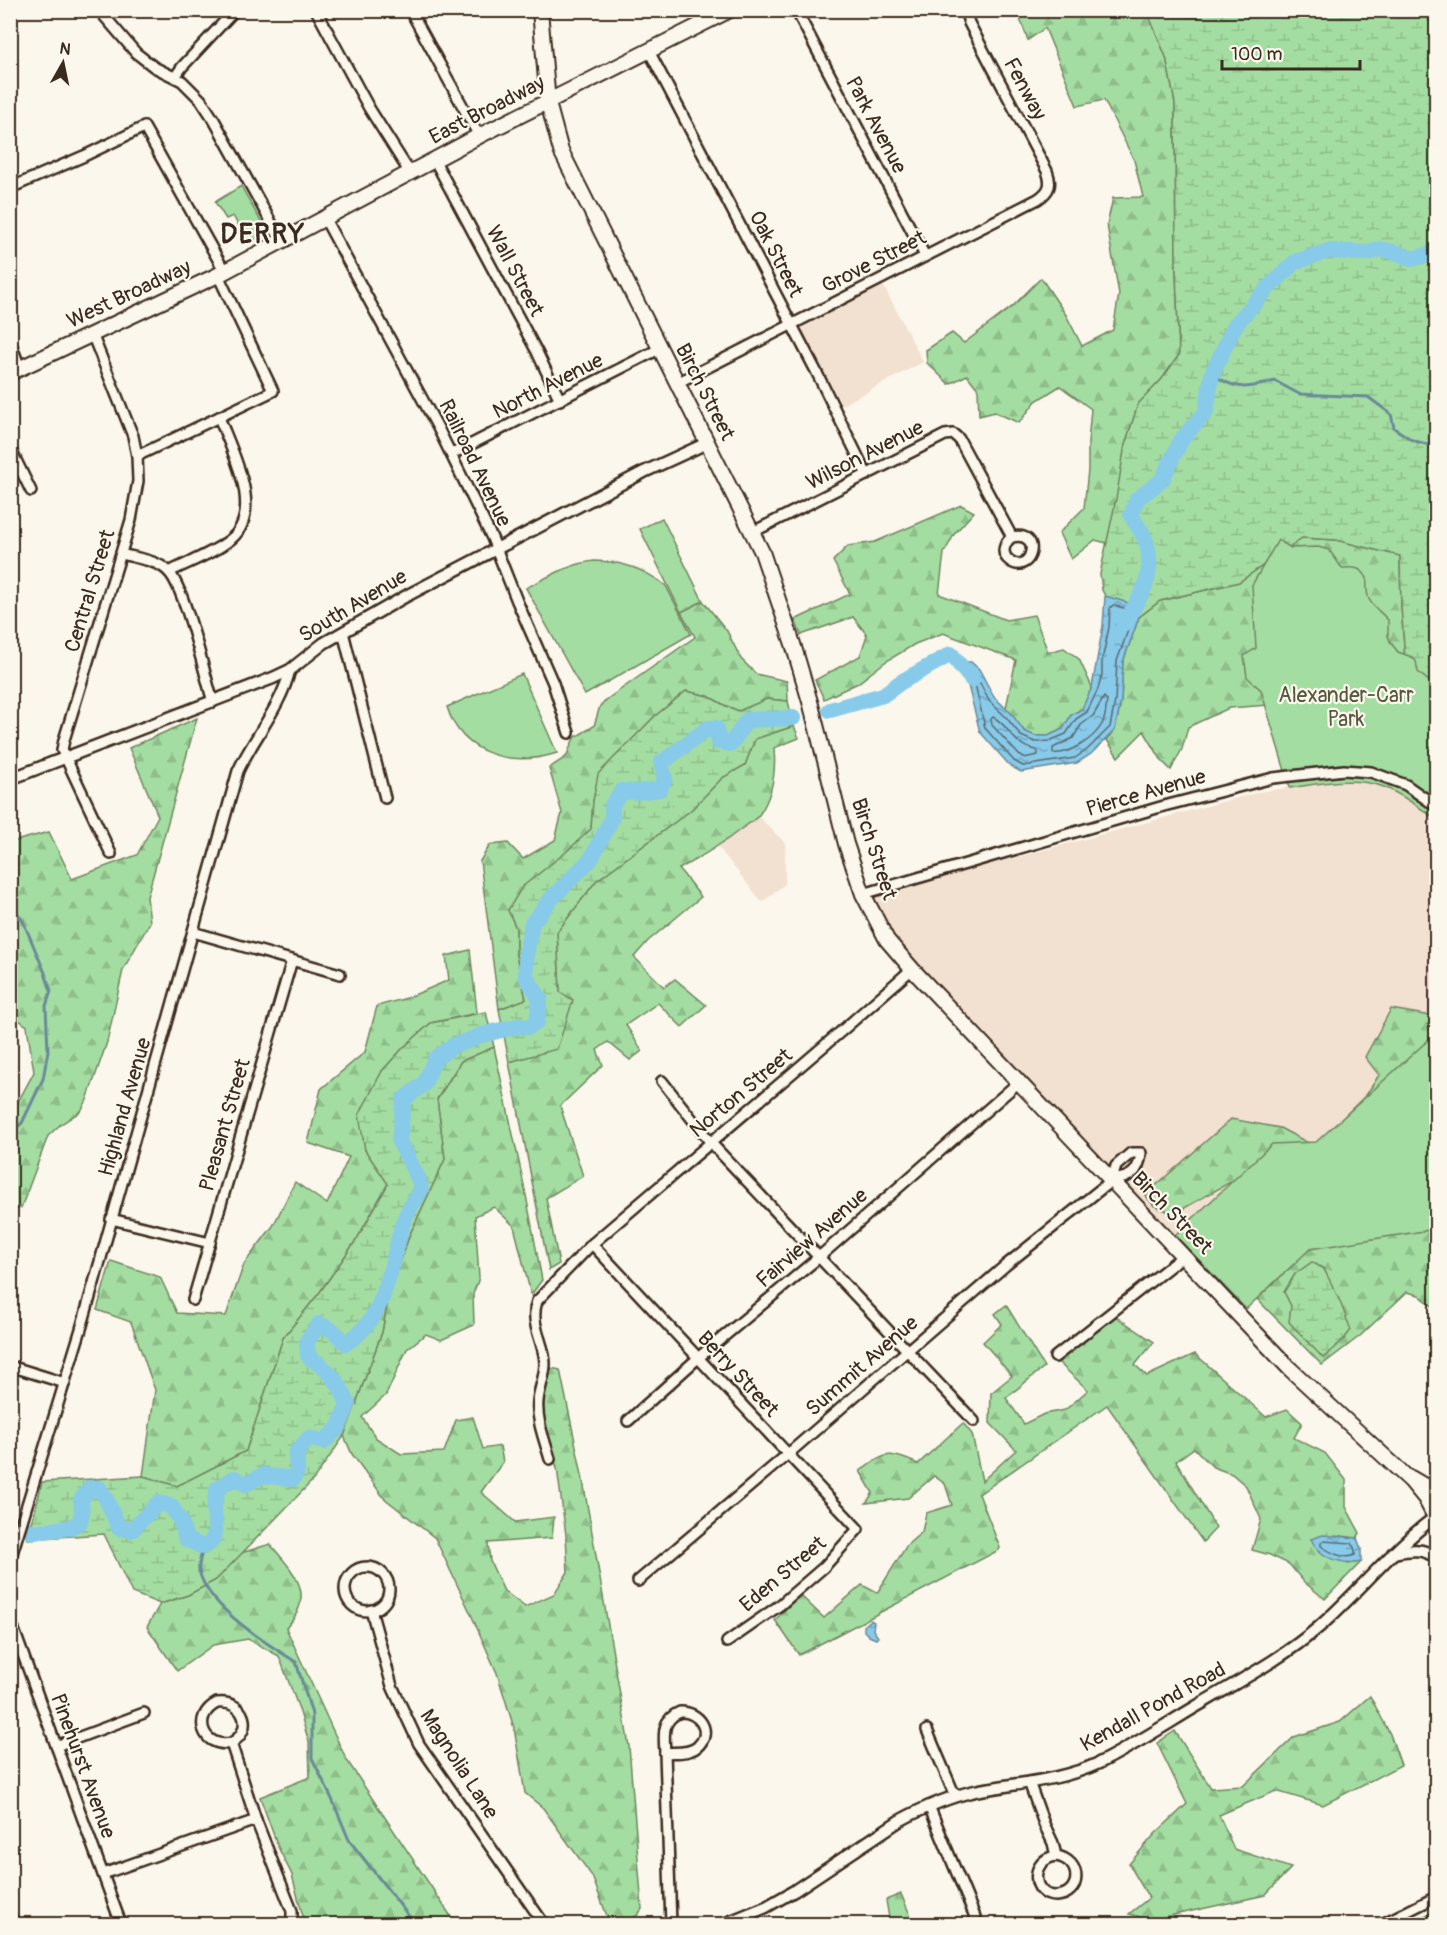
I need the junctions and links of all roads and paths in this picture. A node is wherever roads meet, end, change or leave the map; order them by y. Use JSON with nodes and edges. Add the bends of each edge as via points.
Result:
{"nodes":[{"id":1,"x":99,"y":10,"type":"edge"},
{"id":2,"x":236,"y":10,"type":"edge"},
{"id":3,"x":316,"y":10,"type":"edge"},
{"id":4,"x":410,"y":10,"type":"edge"},
{"id":5,"x":540,"y":10,"type":"edge"},
{"id":6,"x":730,"y":10,"type":"edge"},
{"id":7,"x":795,"y":10,"type":"edge"},
{"id":8,"x":965,"y":10,"type":"edge"},
{"id":9,"x":649,"y":51,"type":"junction"},
{"id":10,"x":175,"y":77,"type":"junction"},
{"id":11,"x":548,"y":102,"type":"junction"},
{"id":12,"x":479,"y":136,"type":"junction"},
{"id":13,"x":435,"y":161,"type":"junction"},
{"id":14,"x":410,"y":174,"type":"junction"},
{"id":15,"x":1051,"y":184,"type":"joint"},
{"id":16,"x":10,"y":188,"type":"edge"},
{"id":17,"x":325,"y":219,"type":"junction"},
{"id":18,"x":282,"y":242,"type":"junction"},
{"id":19,"x":265,"y":251,"type":"joint"},
{"id":20,"x":925,"y":256,"type":"junction"},
{"id":21,"x":222,"y":274,"type":"junction"},
{"id":22,"x":792,"y":325,"type":"junction"},
{"id":23,"x":92,"y":334,"type":"junction"},
{"id":24,"x":10,"y":341,"type":"edge"},
{"id":25,"x":659,"y":349,"type":"junction"},
{"id":26,"x":15,"y":371,"type":"edge"},
{"id":27,"x":677,"y":383,"type":"junction"},
{"id":28,"x":560,"y":400,"type":"junction"},
{"id":29,"x":219,"y":417,"type":"junction"},
{"id":30,"x":707,"y":443,"type":"junction"},
{"id":31,"x":10,"y":448,"type":"edge"},
{"id":32,"x":452,"y":454,"type":"junction"},
{"id":33,"x":137,"y":456,"type":"junction"},
{"id":34,"x":867,"y":474,"type":"junction"},
{"id":35,"x":31,"y":491,"type":"dead end"},
{"id":36,"x":753,"y":532,"type":"junction"},
{"id":37,"x":1012,"y":537,"type":"dead end"},
{"id":38,"x":496,"y":548,"type":"junction"},
{"id":39,"x":121,"y":554,"type":"junction"},
{"id":40,"x":169,"y":572,"type":"junction"},
{"id":41,"x":344,"y":632,"type":"junction"},
{"id":42,"x":290,"y":670,"type":"junction"},
{"id":43,"x":213,"y":702,"type":"junction"},
{"id":44,"x":569,"y":734,"type":"dead end"},
{"id":45,"x":66,"y":758,"type":"junction"},
{"id":46,"x":10,"y":779,"type":"edge"},
{"id":47,"x":385,"y":798,"type":"dead end"},
{"id":48,"x":1437,"y":806,"type":"edge"},
{"id":49,"x":111,"y":854,"type":"dead end"},
{"id":50,"x":863,"y":894,"type":"junction"},
{"id":51,"x":193,"y":932,"type":"junction"},
{"id":52,"x":292,"y":960,"type":"junction"},
{"id":53,"x":912,"y":969,"type":"junction"},
{"id":54,"x":340,"y":974,"type":"dead end"},
{"id":55,"x":662,"y":1081,"type":"dead end"},
{"id":56,"x":1018,"y":1082,"type":"junction"},
{"id":57,"x":711,"y":1143,"type":"junction"},
{"id":58,"x":1112,"y":1180,"type":"junction"},
{"id":59,"x":111,"y":1219,"type":"junction"},
{"id":60,"x":210,"y":1243,"type":"junction"},
{"id":61,"x":592,"y":1244,"type":"junction"},
{"id":62,"x":1183,"y":1256,"type":"junction"},
{"id":63,"x":818,"y":1258,"type":"junction"},
{"id":64,"x":193,"y":1300,"type":"dead end"},
{"id":65,"x":906,"y":1351,"type":"junction"},
{"id":66,"x":1055,"y":1357,"type":"dead end"},
{"id":67,"x":698,"y":1358,"type":"junction"},
{"id":68,"x":10,"y":1366,"type":"edge"},
{"id":69,"x":65,"y":1383,"type":"junction"},
{"id":70,"x":628,"y":1421,"type":"dead end"},
{"id":71,"x":974,"y":1421,"type":"dead end"},
{"id":72,"x":788,"y":1454,"type":"junction"},
{"id":73,"x":550,"y":1459,"type":"dead end"},
{"id":74,"x":1404,"y":1474,"type":"junction"},
{"id":75,"x":1437,"y":1488,"type":"edge"},
{"id":76,"x":1436,"y":1519,"type":"edge"},
{"id":77,"x":858,"y":1529,"type":"joint"},
{"id":78,"x":1393,"y":1553,"type":"junction"},
{"id":79,"x":1437,"y":1558,"type":"edge"},
{"id":80,"x":10,"y":1560,"type":"edge"},
{"id":81,"x":638,"y":1581,"type":"dead end"},
{"id":82,"x":371,"y":1610,"type":"junction"},
{"id":83,"x":10,"y":1619,"type":"edge"},
{"id":84,"x":727,"y":1642,"type":"dead end"},
{"id":85,"x":144,"y":1713,"type":"dead end"},
{"id":86,"x":927,"y":1730,"type":"dead end"},
{"id":87,"x":231,"y":1743,"type":"junction"},
{"id":88,"x":56,"y":1746,"type":"junction"},
{"id":89,"x":665,"y":1753,"type":"junction"},
{"id":90,"x":1029,"y":1782,"type":"junction"},
{"id":91,"x":955,"y":1796,"type":"junction"},
{"id":92,"x":929,"y":1806,"type":"junction"},
{"id":93,"x":256,"y":1820,"type":"junction"},
{"id":94,"x":1056,"y":1856,"type":"junction"},
{"id":95,"x":103,"y":1874,"type":"junction"},
{"id":96,"x":1437,"y":1897,"type":"edge"},
{"id":97,"x":10,"y":1917,"type":"edge"},
{"id":98,"x":293,"y":1922,"type":"edge"},
{"id":99,"x":13,"y":1924,"type":"edge"},
{"id":100,"x":121,"y":1924,"type":"edge"},
{"id":101,"x":544,"y":1924,"type":"edge"},
{"id":102,"x":671,"y":1924,"type":"edge"},
{"id":103,"x":724,"y":1924,"type":"edge"},
{"id":104,"x":978,"y":1924,"type":"edge"},
{"id":105,"x":1382,"y":1924,"type":"edge"}],
"edges":[{"from":1,"to":10,"type":"street","via":[[136,53]]},
{"from":2,"to":10,"type":"street"},
{"from":3,"to":14,"type":"street"},
{"from":4,"to":12,"type":"street"},
{"from":5,"to":11,"type":"main road","name":"Birch Street"},
{"from":6,"to":9,"type":"main road","name":"East Broadway"},
{"from":7,"to":20,"type":"street","name":"Park Avenue"},
{"from":8,"to":15,"type":"street","name":"Fenway"},
{"from":9,"to":11,"type":"main road","name":"East Broadway"},
{"from":9,"to":22,"type":"street","name":"Oak Street"},
{"from":10,"to":18,"type":"street","via":[[188,85],[214,120]]},
{"from":11,"to":12,"type":"main road","name":"East Broadway"},
{"from":11,"to":25,"type":"main road","name":"Birch Street","via":[[565,161]]},
{"from":12,"to":13,"type":"main road","name":"East Broadway"},
{"from":13,"to":14,"type":"main road","name":"East Broadway"},
{"from":13,"to":28,"type":"street","name":"Wall Street"},
{"from":14,"to":17,"type":"main road","name":"East Broadway"},
{"from":15,"to":20,"type":"street","name":"Grove Street","via":[[1038,199]]},
{"from":16,"to":21,"type":"street","via":[[144,127]]},
{"from":17,"to":18,"type":"main road","name":"East Broadway"},
{"from":17,"to":32,"type":"street","name":"Railroad Avenue"},
{"from":18,"to":19,"type":"main road","name":"East Broadway"},
{"from":19,"to":21,"type":"main road","name":"West Broadway"},
{"from":20,"to":22,"type":"street","name":"Grove Street"},
{"from":21,"to":23,"type":"main road","name":"West Broadway"},
{"from":21,"to":29,"type":"street","via":[[273,391]]},
{"from":22,"to":27,"type":"street","name":"Grove Street"},
{"from":22,"to":34,"type":"street","name":"Oak Street"},
{"from":23,"to":26,"type":"main road","name":"West Broadway"},
{"from":23,"to":33,"type":"street","name":"Central Street"},
{"from":24,"to":26,"type":"street"},
{"from":25,"to":27,"type":"main road","name":"Birch Street"},
{"from":25,"to":28,"type":"street","name":"North Avenue"},
{"from":27,"to":30,"type":"main road","name":"Birch Street"},
{"from":28,"to":32,"type":"street","name":"North Avenue"},
{"from":29,"to":33,"type":"street"},
{"from":29,"to":40,"type":"street","via":[[244,490],[245,518],[229,540]]},
{"from":30,"to":36,"type":"main road","name":"Birch Street"},
{"from":30,"to":38,"type":"street","name":"South Avenue"},
{"from":31,"to":35,"type":"street"},
{"from":32,"to":38,"type":"street","name":"Railroad Avenue"},
{"from":33,"to":39,"type":"street","name":"Central Street","via":[[136,493]]},
{"from":34,"to":36,"type":"street","name":"Wilson Avenue"},
{"from":34,"to":37,"type":"street","name":"Wilson Avenue","via":[[953,434]]},
{"from":36,"to":50,"type":"main road","name":"Birch Street","via":[[793,644]]},
{"from":38,"to":41,"type":"street","name":"South Avenue"},
{"from":38,"to":44,"type":"street","name":"Railroad Avenue","via":[[553,683]]},
{"from":39,"to":40,"type":"street"},
{"from":39,"to":45,"type":"street","name":"Central Street","via":[[64,740],[62,750]]},
{"from":40,"to":43,"type":"street","via":[[183,599]]},
{"from":41,"to":42,"type":"street","name":"South Avenue"},
{"from":41,"to":47,"type":"street"},
{"from":42,"to":43,"type":"street","name":"South Avenue"},
{"from":42,"to":51,"type":"street","name":"Highland Avenue","via":[[284,689],[238,771]]},
{"from":43,"to":45,"type":"street","name":"South Avenue"},
{"from":45,"to":46,"type":"street","name":"South Avenue"},
{"from":45,"to":49,"type":"street","name":"Central Street"},
{"from":48,"to":50,"type":"street","name":"Pierce Avenue","via":[[1406,785],[1371,772],[1344,770],[1273,778]]},
{"from":50,"to":53,"type":"main road","name":"Birch Street","via":[[883,933]]},
{"from":51,"to":52,"type":"street"},
{"from":51,"to":59,"type":"street","name":"Highland Avenue"},
{"from":52,"to":54,"type":"street"},
{"from":52,"to":60,"type":"street","name":"Pleasant Street"},
{"from":53,"to":56,"type":"main road","name":"Birch Street"},
{"from":53,"to":57,"type":"street","name":"Norton Street"},
{"from":55,"to":57,"type":"street"},
{"from":56,"to":58,"type":"main road","name":"Birch Street"},
{"from":56,"to":63,"type":"street","name":"Fairview Avenue"},
{"from":57,"to":61,"type":"street","name":"Norton Street"},
{"from":57,"to":63,"type":"street"},
{"from":58,"to":62,"type":"main road","name":"Birch Street"},
{"from":58,"to":65,"type":"street","name":"Summit Avenue"},
{"from":59,"to":60,"type":"street"},
{"from":59,"to":69,"type":"street","name":"Highland Avenue"},
{"from":60,"to":64,"type":"street","name":"Pleasant Street"},
{"from":61,"to":67,"type":"street","name":"Berry Street"},
{"from":61,"to":73,"type":"street","name":"Norton Street","via":[[534,1308],[545,1364],[538,1417]]},
{"from":62,"to":66,"type":"street"},
{"from":62,"to":74,"type":"main road","name":"Birch Street","via":[[1290,1369]]},
{"from":63,"to":65,"type":"street"},
{"from":63,"to":67,"type":"street","name":"Fairview Avenue"},
{"from":65,"to":71,"type":"street"},
{"from":65,"to":72,"type":"street","name":"Summit Avenue"},
{"from":67,"to":70,"type":"street","name":"Fairview Avenue"},
{"from":67,"to":72,"type":"street","name":"Berry Street"},
{"from":68,"to":69,"type":"street"},
{"from":69,"to":80,"type":"street","name":"Highland Avenue"},
{"from":72,"to":77,"type":"street","name":"Berry Street"},
{"from":72,"to":81,"type":"street","name":"Summit Avenue"},
{"from":74,"to":75,"type":"main road"},
{"from":74,"to":76,"type":"main road","name":"Birch Street"},
{"from":76,"to":78,"type":"street","name":"Kendall Pond Road"},
{"from":77,"to":84,"type":"street","name":"Eden Street","via":[[824,1567],[780,1605]]},
{"from":78,"to":79,"type":"street","via":[[1418,1550]]},
{"from":78,"to":90,"type":"street","name":"Kendall Pond Road","via":[[1320,1626],[1268,1663],[1098,1764]]},
{"from":82,"to":82,"type":"street","via":[[354,1606],[346,1595],[349,1578],[363,1568],[380,1572],[388,1582],[386,1600]]},
{"from":82,"to":101,"type":"street","name":"Magnolia Lane","via":[[392,1686],[410,1727]]},
{"from":83,"to":88,"type":"street","name":"Pinehurst Avenue"},
{"from":85,"to":88,"type":"street"},
{"from":86,"to":91,"type":"street"},
{"from":87,"to":87,"type":"street","via":[[242,1733],[243,1715],[232,1704],[217,1703],[206,1712],[204,1730],[216,1743]]},
{"from":87,"to":93,"type":"street"},
{"from":88,"to":95,"type":"street","name":"Pinehurst Avenue"},
{"from":89,"to":89,"type":"street","via":[[668,1720],[680,1712],[699,1718],[704,1736],[697,1747]]},
{"from":89,"to":102,"type":"street"},
{"from":90,"to":91,"type":"street","name":"Kendall Pond Road"},
{"from":90,"to":94,"type":"street"},
{"from":91,"to":92,"type":"street","name":"Kendall Pond Road"},
{"from":92,"to":103,"type":"street","name":"Kendall Pond Road","via":[[899,1821],[794,1891]]},
{"from":92,"to":104,"type":"street"},
{"from":93,"to":95,"type":"street"},
{"from":93,"to":98,"type":"street"},
{"from":94,"to":94,"type":"street","via":[[1041,1863],[1036,1878],[1044,1892],[1056,1896],[1072,1888],[1076,1876],[1068,1860]]},
{"from":95,"to":100,"type":"street","name":"Pinehurst Avenue"},
{"from":96,"to":105,"type":"street"},
{"from":97,"to":99,"type":"street"}]}
